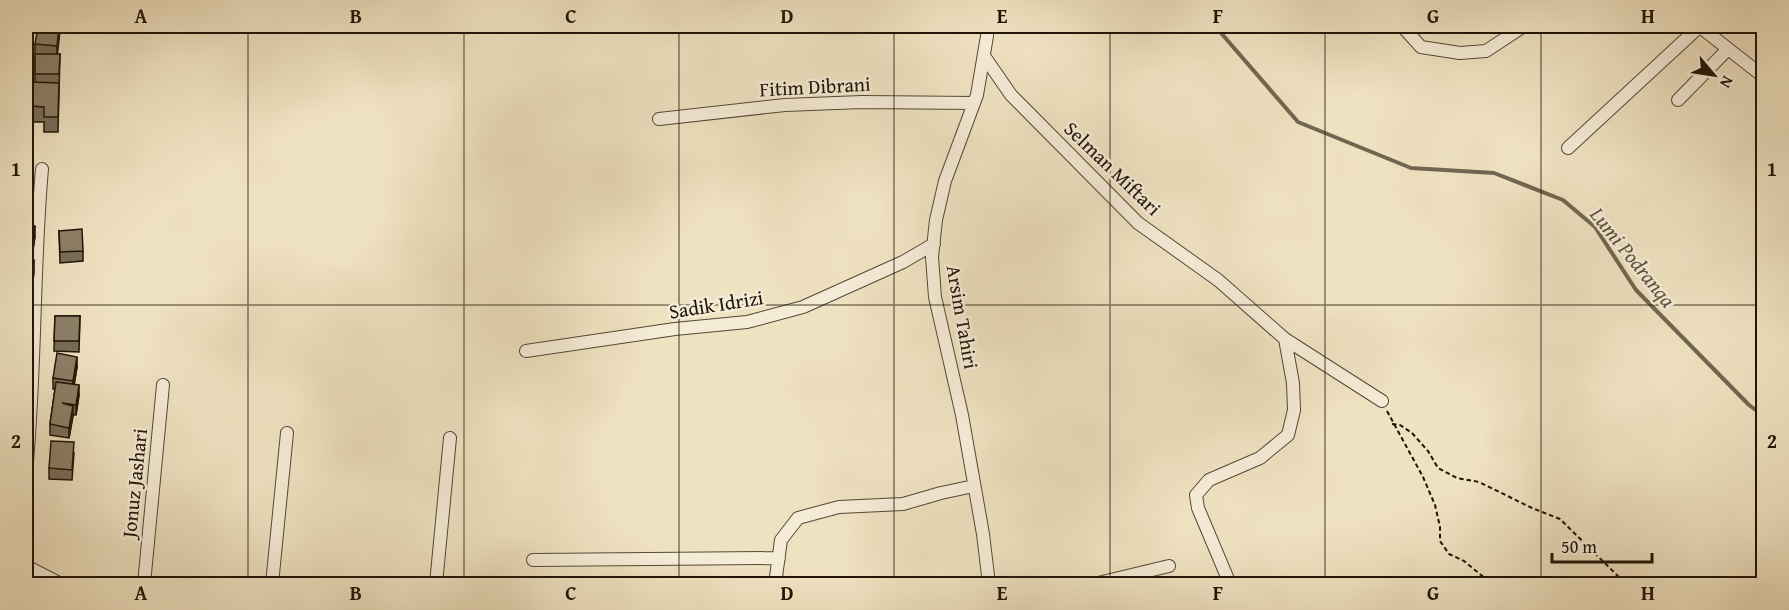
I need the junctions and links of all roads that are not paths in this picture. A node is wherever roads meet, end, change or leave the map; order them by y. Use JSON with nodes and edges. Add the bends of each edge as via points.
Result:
{"nodes":[{"id":1,"x":987,"y":26,"type":"edge"},
{"id":2,"x":1402,"y":26,"type":"edge"},
{"id":3,"x":1524,"y":26,"type":"edge"},
{"id":4,"x":1700,"y":26,"type":"edge"},
{"id":5,"x":1728,"y":49,"type":"junction"},
{"id":6,"x":984,"y":56,"type":"junction"},
{"id":7,"x":1764,"y":77,"type":"edge"},
{"id":8,"x":1678,"y":100,"type":"dead end"},
{"id":9,"x":974,"y":103,"type":"junction"},
{"id":10,"x":658,"y":119,"type":"dead end"},
{"id":11,"x":1568,"y":148,"type":"dead end"},
{"id":12,"x":42,"y":169,"type":"dead end"},
{"id":13,"x":933,"y":244,"type":"junction"},
{"id":14,"x":1285,"y":339,"type":"junction"},
{"id":15,"x":526,"y":351,"type":"dead end"},
{"id":16,"x":163,"y":385,"type":"dead end"},
{"id":17,"x":1382,"y":401,"type":"road end"},
{"id":18,"x":286,"y":433,"type":"dead end"},
{"id":19,"x":450,"y":438,"type":"dead end"},
{"id":20,"x":26,"y":472,"type":"edge"},
{"id":21,"x":974,"y":486,"type":"junction"},
{"id":22,"x":778,"y":558,"type":"junction"},
{"id":23,"x":533,"y":560,"type":"dead end"},
{"id":24,"x":26,"y":566,"type":"edge"},
{"id":25,"x":1169,"y":566,"type":"dead end"},
{"id":26,"x":61,"y":585,"type":"edge"},
{"id":27,"x":144,"y":585,"type":"edge"},
{"id":28,"x":272,"y":585,"type":"edge"},
{"id":29,"x":436,"y":585,"type":"edge"},
{"id":30,"x":775,"y":585,"type":"edge"},
{"id":31,"x":989,"y":585,"type":"edge"},
{"id":32,"x":1094,"y":585,"type":"edge"},
{"id":33,"x":1230,"y":585,"type":"edge"}],
"edges":[{"from":1,"to":6,"type":"street","name":"Arsim Tahiri"},
{"from":2,"to":3,"type":"street","via":[[1421,47],[1460,53],[1486,51]]},
{"from":4,"to":5,"type":"street"},
{"from":4,"to":11,"type":"street"},
{"from":5,"to":7,"type":"street"},
{"from":5,"to":8,"type":"street"},
{"from":6,"to":9,"type":"street","name":"Arsim Tahiri"},
{"from":6,"to":14,"type":"street","name":"Selman Miftari","via":[[1011,95],[1138,223],[1218,280]]},
{"from":9,"to":10,"type":"street","name":"Fitim Dibrani","via":[[785,105]]},
{"from":9,"to":13,"type":"street","name":"Arsim Tahiri","via":[[945,180]]},
{"from":12,"to":20,"type":"street"},
{"from":13,"to":15,"type":"street","name":"Sadik Idrizi","via":[[903,262],[803,307],[747,322]]},
{"from":13,"to":21,"type":"street","name":"Arsim Tahiri","via":[[935,297]]},
{"from":14,"to":17,"type":"street","name":"Selman Miftari"},
{"from":14,"to":33,"type":"street","via":[[1294,410],[1288,435],[1260,458],[1209,480],[1196,495]]},
{"from":16,"to":27,"type":"street","name":"Jonuz Jashari"},
{"from":18,"to":28,"type":"street"},
{"from":19,"to":29,"type":"street"},
{"from":21,"to":22,"type":"street","via":[[903,504],[839,507],[798,518],[781,540]]},
{"from":21,"to":31,"type":"street","name":"Arsim Tahiri"},
{"from":22,"to":23,"type":"street"},
{"from":22,"to":30,"type":"street"},
{"from":24,"to":26,"type":"street"},
{"from":25,"to":32,"type":"street"}]}
